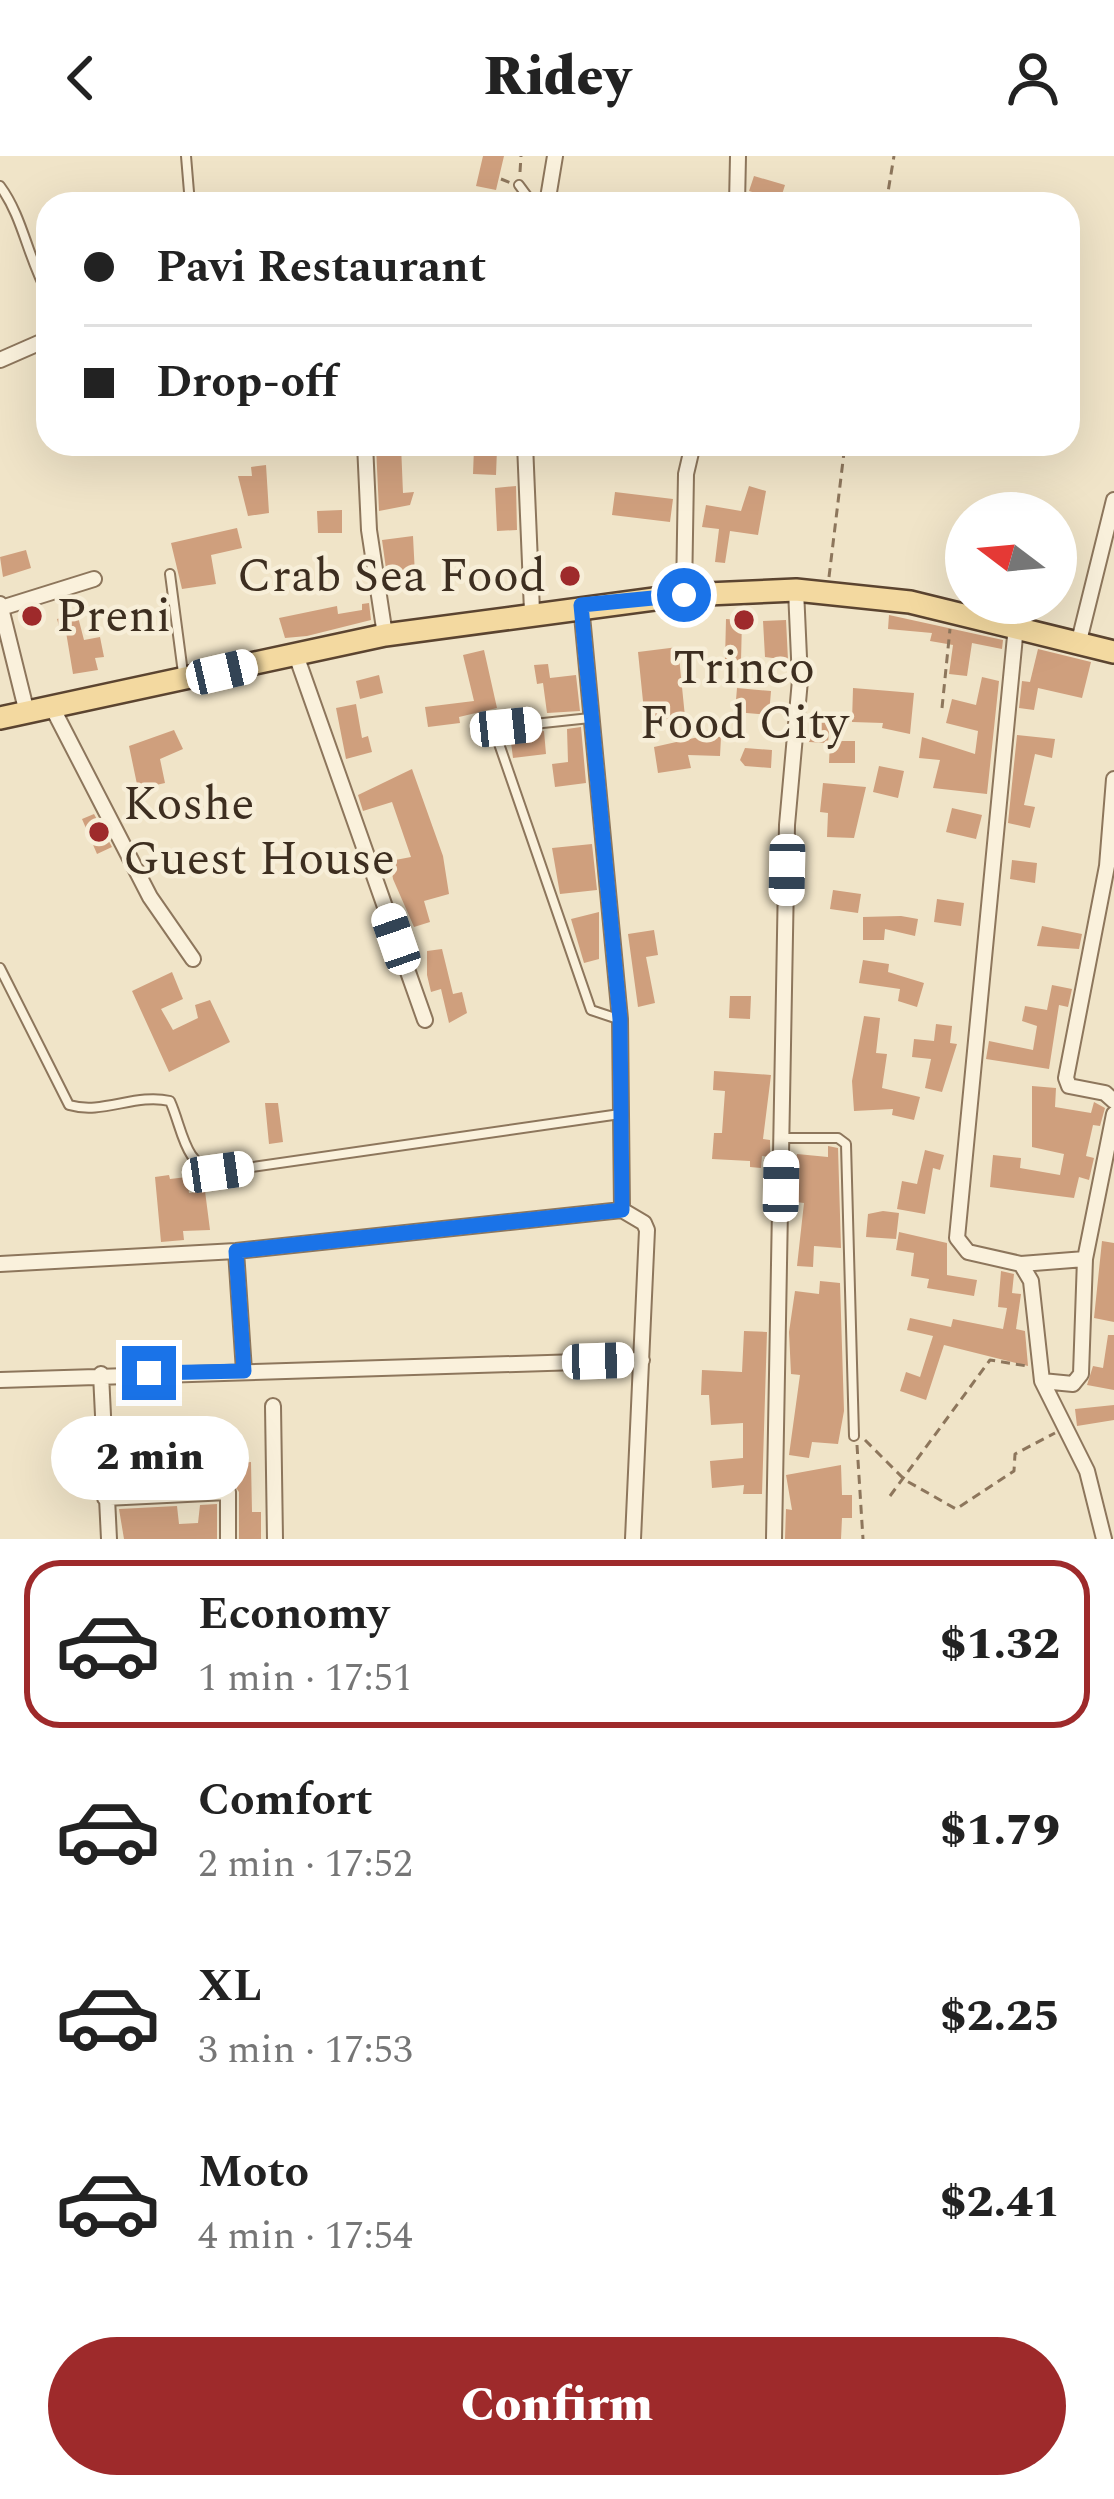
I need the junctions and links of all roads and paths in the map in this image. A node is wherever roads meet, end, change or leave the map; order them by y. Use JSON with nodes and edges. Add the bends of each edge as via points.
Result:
{"nodes":[{"id":1,"x":185,"y":156,"type":"edge"},
{"id":2,"x":521,"y":156,"type":"edge"},
{"id":3,"x":555,"y":156,"type":"edge"},
{"id":4,"x":738,"y":156,"type":"edge"},
{"id":5,"x":894,"y":156,"type":"edge"},
{"id":6,"x":519,"y":185,"type":"joint"},
{"id":7,"x":0,"y":186,"type":"edge"},
{"id":8,"x":189,"y":192,"type":"edge"},
{"id":9,"x":524,"y":192,"type":"edge"},
{"id":10,"x":549,"y":192,"type":"edge"},
{"id":11,"x":737,"y":192,"type":"edge"},
{"id":12,"x":888,"y":192,"type":"edge"},
{"id":13,"x":36,"y":273,"type":"edge"},
{"id":14,"x":36,"y":344,"type":"edge"},
{"id":15,"x":0,"y":360,"type":"edge"},
{"id":16,"x":366,"y":456,"type":"edge"},
{"id":17,"x":526,"y":456,"type":"edge"},
{"id":18,"x":690,"y":456,"type":"edge"},
{"id":19,"x":843,"y":456,"type":"edge"},
{"id":20,"x":1114,"y":500,"type":"edge"},
{"id":21,"x":170,"y":574,"type":"dead end"},
{"id":22,"x":94,"y":579,"type":"dead end"},
{"id":23,"x":796,"y":590,"type":"junction"},
{"id":24,"x":828,"y":591,"type":"junction"},
{"id":25,"x":684,"y":595,"type":"junction"},
{"id":26,"x":581,"y":605,"type":"junction"},
{"id":27,"x":0,"y":606,"type":"edge"},
{"id":28,"x":945,"y":609,"type":"edge"},
{"id":29,"x":532,"y":611,"type":"junction"},
{"id":30,"x":950,"y":624,"type":"edge"},
{"id":31,"x":1008,"y":624,"type":"edge"},
{"id":32,"x":1016,"y":626,"type":"junction"},
{"id":33,"x":386,"y":635,"type":"junction"},
{"id":34,"x":1079,"y":641,"type":"junction"},
{"id":35,"x":1114,"y":652,"type":"edge"},
{"id":36,"x":296,"y":655,"type":"junction"},
{"id":37,"x":184,"y":680,"type":"junction"},
{"id":38,"x":52,"y":707,"type":"junction"},
{"id":39,"x":942,"y":708,"type":"dead end"},
{"id":40,"x":27,"y":713,"type":"junction"},
{"id":41,"x":0,"y":718,"type":"edge"},
{"id":42,"x":591,"y":718,"type":"junction"},
{"id":43,"x":1114,"y":779,"type":"edge"},
{"id":44,"x":193,"y":959,"type":"dead end"},
{"id":45,"x":0,"y":968,"type":"edge"},
{"id":46,"x":620,"y":1019,"type":"junction"},
{"id":47,"x":425,"y":1021,"type":"dead end"},
{"id":48,"x":1114,"y":1101,"type":"edge"},
{"id":49,"x":620,"y":1114,"type":"junction"},
{"id":50,"x":1114,"y":1114,"type":"edge"},
{"id":51,"x":782,"y":1138,"type":"junction"},
{"id":52,"x":622,"y":1210,"type":"junction"},
{"id":53,"x":236,"y":1251,"type":"junction"},
{"id":54,"x":1085,"y":1259,"type":"junction"},
{"id":55,"x":0,"y":1264,"type":"edge"},
{"id":56,"x":1021,"y":1264,"type":"junction"},
{"id":57,"x":642,"y":1360,"type":"junction"},
{"id":58,"x":244,"y":1371,"type":"junction"},
{"id":59,"x":101,"y":1374,"type":"junction"},
{"id":60,"x":1041,"y":1375,"type":"junction"},
{"id":61,"x":0,"y":1380,"type":"edge"},
{"id":62,"x":273,"y":1406,"type":"dead end"},
{"id":63,"x":1067,"y":1428,"type":"junction"},
{"id":64,"x":854,"y":1436,"type":"junction"},
{"id":65,"x":905,"y":1480,"type":"junction"},
{"id":66,"x":890,"y":1496,"type":"dead end"},
{"id":67,"x":105,"y":1498,"type":"junction"},
{"id":68,"x":109,"y":1539,"type":"edge"},
{"id":69,"x":228,"y":1539,"type":"edge"},
{"id":70,"x":275,"y":1539,"type":"edge"},
{"id":71,"x":633,"y":1539,"type":"edge"},
{"id":72,"x":774,"y":1539,"type":"edge"},
{"id":73,"x":863,"y":1539,"type":"edge"},
{"id":74,"x":1104,"y":1539,"type":"edge"}],
"edges":[{"from":1,"to":8,"type":"lane"},
{"from":2,"to":6,"type":"path"},
{"from":3,"to":10,"type":"street"},
{"from":4,"to":11,"type":"street"},
{"from":5,"to":12,"type":"path"},
{"from":6,"to":9,"type":"lane"},
{"from":7,"to":13,"type":"lane"},
{"from":14,"to":15,"type":"street"},
{"from":16,"to":33,"type":"street"},
{"from":17,"to":29,"type":"street"},
{"from":18,"to":25,"type":"street"},
{"from":19,"to":24,"type":"path"},
{"from":20,"to":34,"type":"street"},
{"from":21,"to":37,"type":"lane"},
{"from":22,"to":27,"type":"street"},
{"from":23,"to":24,"type":"main road"},
{"from":23,"to":25,"type":"main road"},
{"from":23,"to":51,"type":"street","via":[[800,680],[788,826]]},
{"from":24,"to":28,"type":"main road"},
{"from":25,"to":26,"type":"main road"},
{"from":26,"to":29,"type":"main road"},
{"from":26,"to":42,"type":"street"},
{"from":27,"to":40,"type":"street"},
{"from":29,"to":33,"type":"main road"},
{"from":30,"to":39,"type":"path"},
{"from":31,"to":32,"type":"main road"},
{"from":32,"to":34,"type":"main road"},
{"from":32,"to":56,"type":"street","via":[[957,1238],[968,1252]]},
{"from":33,"to":36,"type":"main road"},
{"from":34,"to":35,"type":"main road"},
{"from":36,"to":37,"type":"main road"},
{"from":36,"to":47,"type":"street"},
{"from":37,"to":38,"type":"main road"},
{"from":38,"to":40,"type":"main road"},
{"from":38,"to":44,"type":"street","via":[[150,897]]},
{"from":40,"to":41,"type":"main road"},
{"from":42,"to":46,"type":"street"},
{"from":42,"to":46,"type":"lane","via":[[506,727],[497,738],[591,1010]]},
{"from":43,"to":48,"type":"street","via":[[1107,866],[1066,1078],[1077,1090]]},
{"from":45,"to":49,"type":"lane","via":[[69,1105],[170,1101],[200,1170]]},
{"from":46,"to":49,"type":"street"},
{"from":49,"to":52,"type":"street"},
{"from":50,"to":54,"type":"street"},
{"from":51,"to":64,"type":"lane","via":[[846,1144]]},
{"from":51,"to":72,"type":"street"},
{"from":52,"to":53,"type":"street"},
{"from":52,"to":57,"type":"street","via":[[647,1230]]},
{"from":53,"to":55,"type":"street"},
{"from":53,"to":58,"type":"street"},
{"from":54,"to":56,"type":"street"},
{"from":54,"to":60,"type":"street","via":[[1081,1374],[1073,1384]]},
{"from":56,"to":60,"type":"street","via":[[1031,1281]]},
{"from":57,"to":58,"type":"street"},
{"from":57,"to":71,"type":"street"},
{"from":58,"to":59,"type":"street"},
{"from":59,"to":61,"type":"street"},
{"from":59,"to":67,"type":"street"},
{"from":60,"to":63,"type":"street"},
{"from":60,"to":65,"type":"path","via":[[990,1360]]},
{"from":62,"to":70,"type":"street"},
{"from":63,"to":65,"type":"path","via":[[1015,1454],[1014,1471],[956,1509]]},
{"from":63,"to":74,"type":"street"},
{"from":64,"to":65,"type":"path"},
{"from":64,"to":73,"type":"path"},
{"from":65,"to":66,"type":"path"},
{"from":67,"to":68,"type":"street"},
{"from":67,"to":69,"type":"street","via":[[228,1492]]}]}
